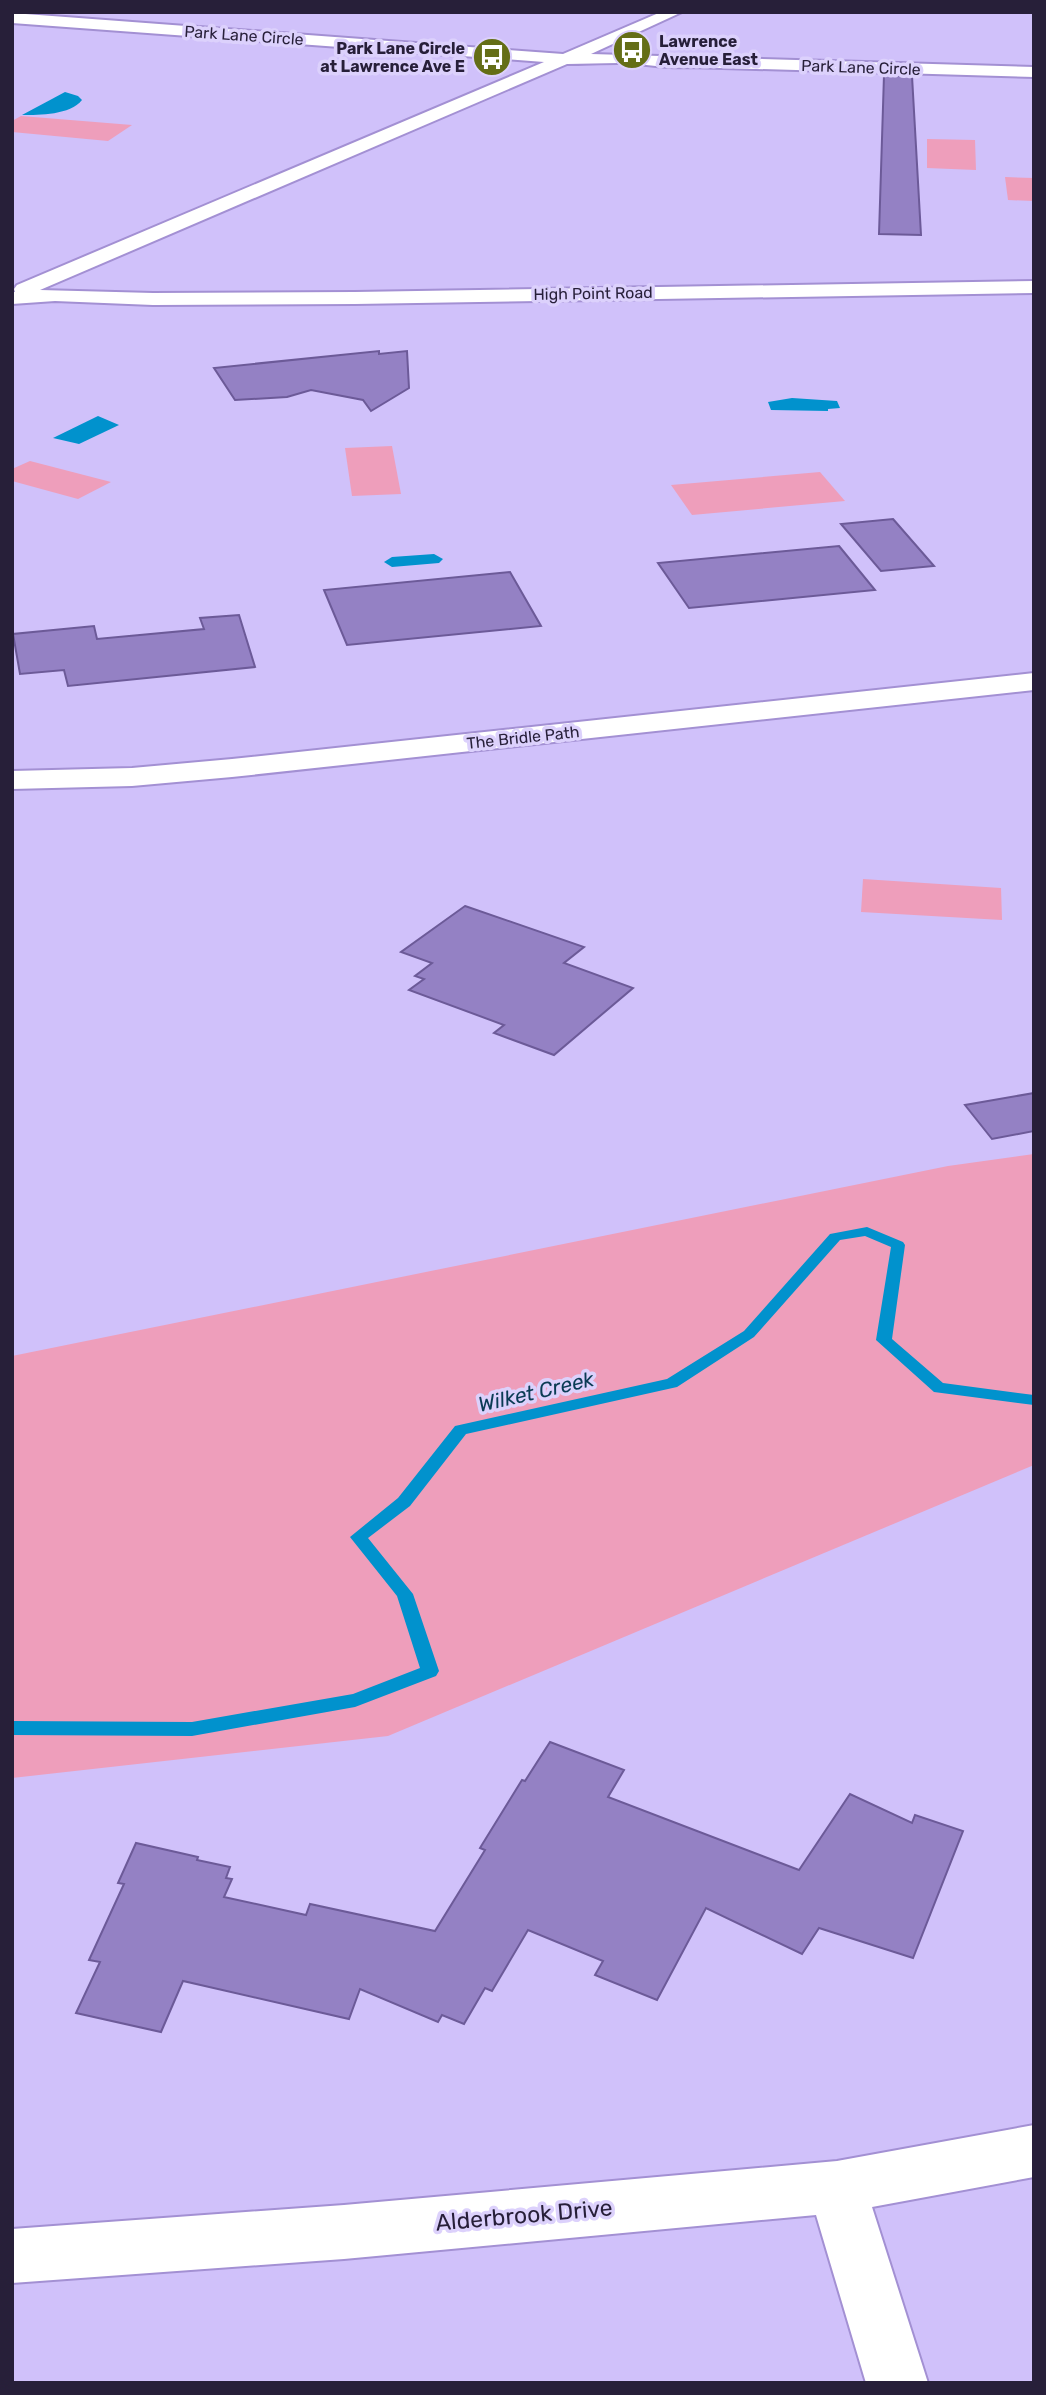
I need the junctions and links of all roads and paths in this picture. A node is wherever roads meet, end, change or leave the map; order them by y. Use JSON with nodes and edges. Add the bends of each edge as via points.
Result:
{"nodes":[{"id":1,"x":675,"y":12,"type":"edge"},
{"id":2,"x":12,"y":18,"type":"edge"},
{"id":3,"x":570,"y":59,"type":"junction"},
{"id":4,"x":1034,"y":72,"type":"edge"},
{"id":5,"x":1034,"y":288,"type":"edge"},
{"id":6,"x":12,"y":297,"type":"edge"},
{"id":7,"x":1034,"y":681,"type":"edge"},
{"id":8,"x":12,"y":779,"type":"edge"},
{"id":9,"x":1034,"y":2151,"type":"edge"},
{"id":10,"x":837,"y":2187,"type":"junction"},
{"id":11,"x":12,"y":2256,"type":"edge"},
{"id":12,"x":897,"y":2383,"type":"edge"}],
"edges":[{"from":1,"to":3,"type":"street"},
{"from":2,"to":3,"type":"street","name":"Park Lane Circle"},
{"from":3,"to":4,"type":"street","name":"Park Lane Circle"},
{"from":3,"to":6,"type":"street"},
{"from":5,"to":6,"type":"street","name":"High Point Road","via":[[153,299],[117,304]]},
{"from":7,"to":8,"type":"street","name":"The Bridle Path","via":[[232,768],[132,777]]},
{"from":9,"to":10,"type":"street","name":"Alderbrook Drive"},
{"from":10,"to":11,"type":"street","name":"Alderbrook Drive","via":[[344,2232]]},
{"from":10,"to":12,"type":"street"}]}
